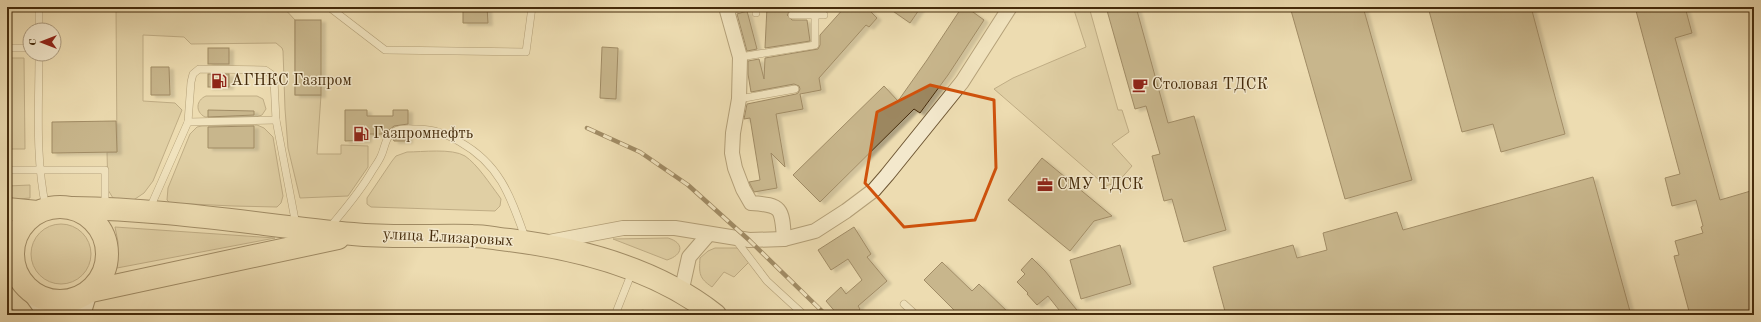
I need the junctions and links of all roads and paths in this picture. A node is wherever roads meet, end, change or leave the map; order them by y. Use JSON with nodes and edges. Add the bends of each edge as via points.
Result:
{"nodes":[{"id":1,"x":39,"y":7,"type":"edge"},
{"id":2,"x":329,"y":7,"type":"edge"},
{"id":3,"x":532,"y":7,"type":"edge"},
{"id":4,"x":743,"y":7,"type":"edge"},
{"id":5,"x":1010,"y":7,"type":"edge"},
{"id":6,"x":727,"y":9,"type":"edge"},
{"id":7,"x":792,"y":15,"type":"dead end"},
{"id":8,"x":815,"y":15,"type":"junction"},
{"id":9,"x":824,"y":16,"type":"dead end"},
{"id":10,"x":39,"y":22,"type":"edge"},
{"id":11,"x":7,"y":48,"type":"edge"},
{"id":12,"x":22,"y":48,"type":"edge"},
{"id":13,"x":740,"y":57,"type":"junction"},
{"id":14,"x":39,"y":62,"type":"edge"},
{"id":15,"x":795,"y":89,"type":"dead end"},
{"id":16,"x":739,"y":98,"type":"junction"},
{"id":17,"x":276,"y":120,"type":"junction"},
{"id":18,"x":188,"y":122,"type":"junction"},
{"id":19,"x":7,"y":170,"type":"edge"},
{"id":20,"x":40,"y":170,"type":"junction"},
{"id":21,"x":73,"y":208,"type":"junction"},
{"id":22,"x":7,"y":209,"type":"edge"},
{"id":23,"x":105,"y":209,"type":"junction"},
{"id":24,"x":42,"y":210,"type":"junction"},
{"id":25,"x":148,"y":213,"type":"junction"},
{"id":26,"x":296,"y":228,"type":"junction"},
{"id":27,"x":326,"y":232,"type":"junction"},
{"id":28,"x":356,"y":235,"type":"junction"},
{"id":29,"x":708,"y":235,"type":"junction"},
{"id":30,"x":784,"y":238,"type":"junction"},
{"id":31,"x":735,"y":239,"type":"junction"},
{"id":32,"x":533,"y":243,"type":"junction"},
{"id":33,"x":633,"y":269,"type":"junction"},
{"id":34,"x":22,"y":289,"type":"edge"},
{"id":35,"x":681,"y":293,"type":"junction"},
{"id":36,"x":86,"y":300,"type":"edge"},
{"id":37,"x":904,"y":304,"type":"dead end"},
{"id":38,"x":7,"y":310,"type":"edge"},
{"id":39,"x":14,"y":315,"type":"edge"},
{"id":40,"x":49,"y":315,"type":"edge"},
{"id":41,"x":615,"y":315,"type":"edge"},
{"id":42,"x":715,"y":315,"type":"edge"},
{"id":43,"x":804,"y":315,"type":"edge"},
{"id":44,"x":916,"y":315,"type":"edge"}],
"edges":[{"from":1,"to":10,"type":"lane"},
{"from":2,"to":3,"type":"lane","via":[[385,50],[526,52]]},
{"from":4,"to":6,"type":"lane"},
{"from":5,"to":30,"type":"street","via":[[962,82],[874,190],[815,231]]},
{"from":6,"to":13,"type":"street"},
{"from":7,"to":8,"type":"lane"},
{"from":8,"to":9,"type":"lane"},
{"from":8,"to":13,"type":"lane","via":[[815,45]]},
{"from":11,"to":12,"type":"lane"},
{"from":13,"to":16,"type":"street"},
{"from":14,"to":20,"type":"lane"},
{"from":15,"to":16,"type":"lane"},
{"from":16,"to":30,"type":"street","via":[[733,133],[732,153],[735,168],[751,203],[771,204],[778,208],[782,215]]},
{"from":17,"to":18,"type":"lane"},
{"from":17,"to":18,"type":"lane","via":[[274,80],[265,70],[199,69],[191,82]]},
{"from":17,"to":26,"type":"lane"},
{"from":18,"to":25,"type":"lane"},
{"from":19,"to":20,"type":"lane"},
{"from":20,"to":23,"type":"lane","via":[[105,170]]},
{"from":20,"to":24,"type":"lane"},
{"from":21,"to":23,"type":"main road","name":"улица Елизаровых"},
{"from":21,"to":24,"type":"main road","via":[[64,206]]},
{"from":21,"to":36,"type":"main road","via":[[86,214],[97,224],[108,251],[101,280]]},
{"from":22,"to":24,"type":"main road"},
{"from":23,"to":25,"type":"main road","name":"улица Елизаровых"},
{"from":24,"to":34,"type":"main road","via":[[27,221],[14,247],[14,262]]},
{"from":25,"to":26,"type":"main road","name":"улица Елизаровых","via":[[230,219]]},
{"from":26,"to":27,"type":"main road","name":"улица Елизаровых"},
{"from":27,"to":28,"type":"main road","name":"улица Елизаровых"},
{"from":27,"to":32,"type":"lane","via":[[368,178],[389,137],[398,129],[427,129],[438,131],[465,144],[482,156],[503,182]]},
{"from":28,"to":32,"type":"main road","name":"улица Елизаровых","via":[[474,236]]},
{"from":28,"to":36,"type":"main road","name":"улица Елизаровых"},
{"from":29,"to":31,"type":"street"},
{"from":29,"to":32,"type":"street","via":[[675,228],[623,228]]},
{"from":29,"to":35,"type":"street","via":[[689,257]]},
{"from":30,"to":31,"type":"street"},
{"from":31,"to":43,"type":"lane","via":[[767,281]]},
{"from":32,"to":33,"type":"main road","name":"улица Елизаровых","via":[[599,258]]},
{"from":33,"to":35,"type":"main road","name":"улица Елизаровых"},
{"from":33,"to":41,"type":"lane"},
{"from":34,"to":36,"type":"main road","via":[[46,300],[60,303]]},
{"from":34,"to":40,"type":"main road"},
{"from":35,"to":42,"type":"main road","name":"улица Елизаровых"},
{"from":37,"to":44,"type":"lane"},
{"from":38,"to":39,"type":"lane"}]}
